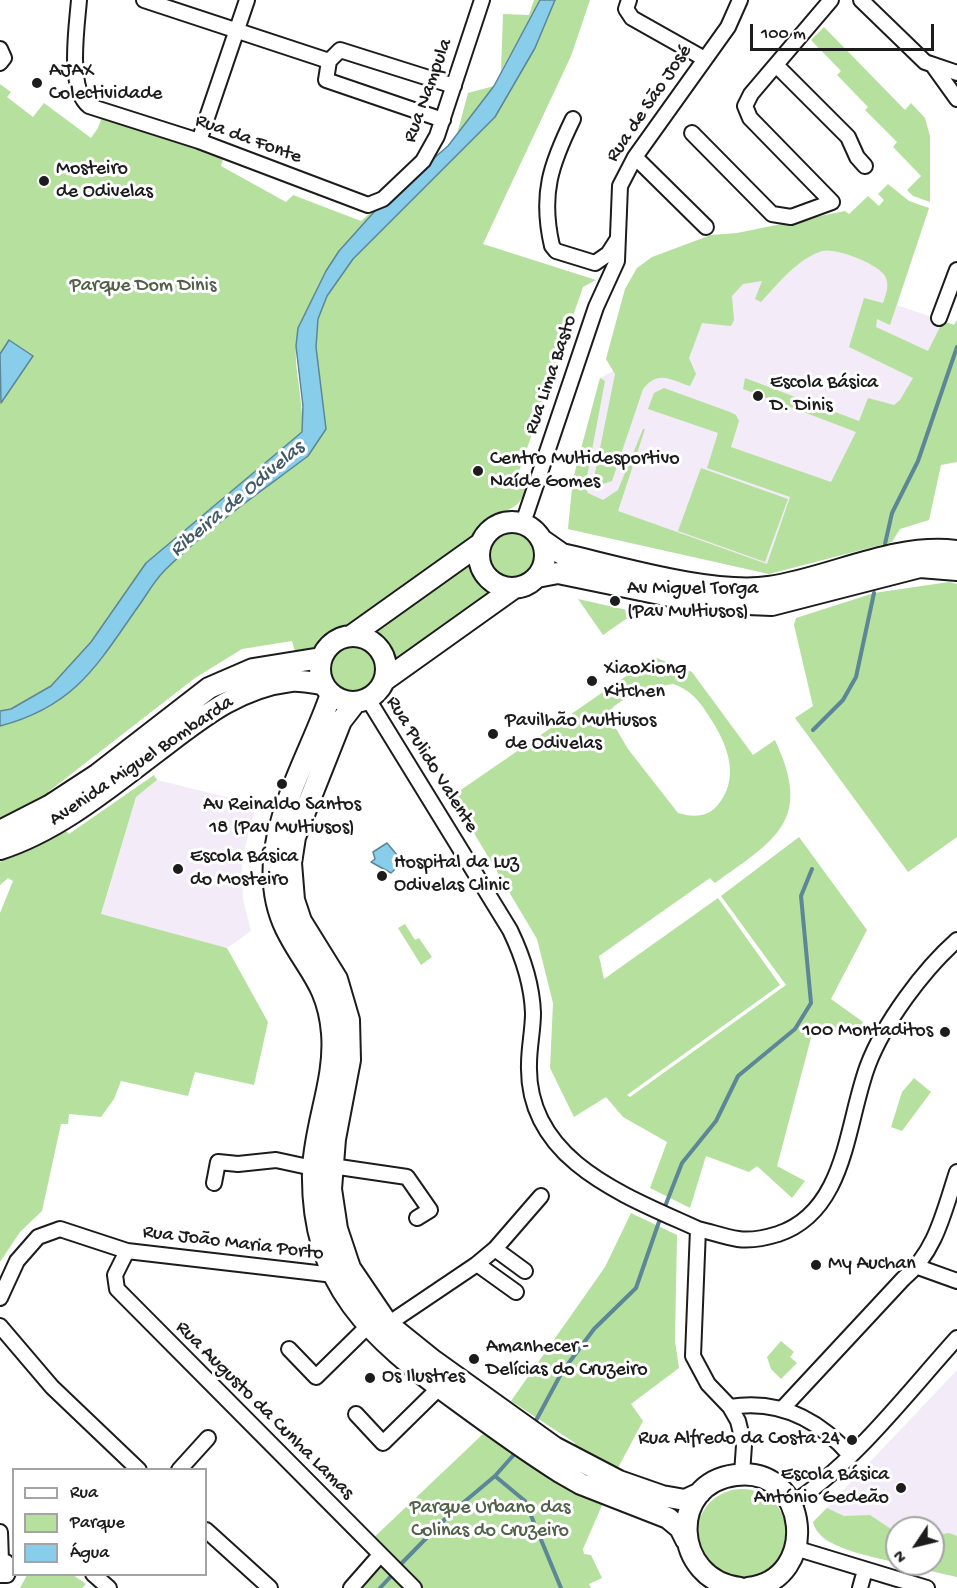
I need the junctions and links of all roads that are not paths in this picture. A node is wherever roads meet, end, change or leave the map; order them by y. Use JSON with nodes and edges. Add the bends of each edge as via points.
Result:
{"nodes":[{"id":1,"x":79,"y":0,"type":"edge"},
{"id":2,"x":144,"y":0,"type":"edge"},
{"id":3,"x":247,"y":0,"type":"edge"},
{"id":4,"x":482,"y":0,"type":"edge"},
{"id":5,"x":629,"y":0,"type":"edge"},
{"id":6,"x":740,"y":0,"type":"edge"},
{"id":7,"x":831,"y":0,"type":"edge"},
{"id":8,"x":861,"y":0,"type":"edge"},
{"id":9,"x":237,"y":30,"type":"junction"},
{"id":10,"x":0,"y":48,"type":"edge"},
{"id":11,"x":703,"y":58,"type":"junction"},
{"id":12,"x":330,"y":61,"type":"junction"},
{"id":13,"x":0,"y":63,"type":"edge"},
{"id":14,"x":776,"y":65,"type":"junction"},
{"id":15,"x":934,"y":66,"type":"junction"},
{"id":16,"x":957,"y":73,"type":"edge"},
{"id":17,"x":454,"y":86,"type":"junction"},
{"id":18,"x":957,"y":99,"type":"edge"},
{"id":19,"x":573,"y":119,"type":"dead end"},
{"id":20,"x":442,"y":120,"type":"junction"},
{"id":21,"x":692,"y":133,"type":"dead end"},
{"id":22,"x":199,"y":141,"type":"junction"},
{"id":23,"x":635,"y":157,"type":"junction"},
{"id":24,"x":865,"y":166,"type":"dead end"},
{"id":25,"x":368,"y":205,"type":"joint"},
{"id":26,"x":706,"y":227,"type":"dead end"},
{"id":27,"x":617,"y":240,"type":"junction"},
{"id":28,"x":957,"y":270,"type":"edge"},
{"id":29,"x":939,"y":318,"type":"dead end"},
{"id":30,"x":523,"y":523,"type":"junction"},
{"id":31,"x":542,"y":540,"type":"junction"},
{"id":32,"x":480,"y":544,"type":"junction"},
{"id":33,"x":957,"y":551,"type":"edge"},
{"id":34,"x":957,"y":570,"type":"edge"},
{"id":35,"x":537,"y":577,"type":"junction"},
{"id":36,"x":514,"y":588,"type":"junction"},
{"id":37,"x":351,"y":636,"type":"junction"},
{"id":38,"x":321,"y":658,"type":"junction"},
{"id":39,"x":384,"y":680,"type":"junction"},
{"id":40,"x":327,"y":689,"type":"junction"},
{"id":41,"x":361,"y":701,"type":"junction"},
{"id":42,"x":0,"y":831,"type":"edge"},
{"id":43,"x":0,"y":849,"type":"edge"},
{"id":44,"x":957,"y":940,"type":"edge"},
{"id":45,"x":322,"y":1167,"type":"junction"},
{"id":46,"x":957,"y":1172,"type":"edge"},
{"id":47,"x":214,"y":1183,"type":"dead end"},
{"id":48,"x":541,"y":1196,"type":"dead end"},
{"id":49,"x":417,"y":1218,"type":"dead end"},
{"id":50,"x":698,"y":1229,"type":"junction"},
{"id":51,"x":495,"y":1249,"type":"junction"},
{"id":52,"x":127,"y":1251,"type":"junction"},
{"id":53,"x":477,"y":1264,"type":"junction"},
{"id":54,"x":918,"y":1267,"type":"junction"},
{"id":55,"x":525,"y":1270,"type":"dead end"},
{"id":56,"x":334,"y":1275,"type":"junction"},
{"id":57,"x":957,"y":1281,"type":"edge"},
{"id":58,"x":516,"y":1293,"type":"dead end"},
{"id":59,"x":0,"y":1298,"type":"edge"},
{"id":60,"x":388,"y":1324,"type":"junction"},
{"id":61,"x":0,"y":1326,"type":"edge"},
{"id":62,"x":367,"y":1327,"type":"junction"},
{"id":63,"x":957,"y":1338,"type":"edge"},
{"id":64,"x":289,"y":1350,"type":"dead end"},
{"id":65,"x":440,"y":1388,"type":"junction"},
{"id":66,"x":730,"y":1407,"type":"junction"},
{"id":67,"x":782,"y":1409,"type":"junction"},
{"id":68,"x":356,"y":1414,"type":"dead end"},
{"id":69,"x":507,"y":1425,"type":"junction"},
{"id":70,"x":208,"y":1438,"type":"dead end"},
{"id":71,"x":549,"y":1455,"type":"junction"},
{"id":72,"x":850,"y":1455,"type":"junction"},
{"id":73,"x":137,"y":1468,"type":"edge"},
{"id":74,"x":181,"y":1468,"type":"edge"},
{"id":75,"x":742,"y":1474,"type":"junction"},
{"id":76,"x":700,"y":1493,"type":"junction"},
{"id":77,"x":791,"y":1504,"type":"junction"},
{"id":78,"x":207,"y":1531,"type":"edge"},
{"id":79,"x":0,"y":1532,"type":"edge"},
{"id":80,"x":686,"y":1540,"type":"junction"},
{"id":81,"x":795,"y":1548,"type":"junction"},
{"id":82,"x":380,"y":1555,"type":"junction"},
{"id":83,"x":5,"y":1570,"type":"edge"},
{"id":84,"x":864,"y":1570,"type":"junction"},
{"id":85,"x":94,"y":1576,"type":"edge"},
{"id":86,"x":770,"y":1583,"type":"edge"},
{"id":87,"x":732,"y":1587,"type":"edge"},
{"id":88,"x":109,"y":1588,"type":"edge"},
{"id":89,"x":270,"y":1588,"type":"edge"},
{"id":90,"x":351,"y":1588,"type":"edge"},
{"id":91,"x":414,"y":1588,"type":"edge"},
{"id":92,"x":748,"y":1588,"type":"edge"},
{"id":93,"x":860,"y":1588,"type":"edge"},
{"id":94,"x":927,"y":1588,"type":"edge"}],
"edges":[{"from":1,"to":22,"type":"street","name":"Rua da Fonte","via":[[75,50],[78,93],[89,106]]},
{"from":2,"to":9,"type":"street"},
{"from":3,"to":9,"type":"street"},
{"from":4,"to":17,"type":"street","name":"Rua Nampula"},
{"from":5,"to":11,"type":"street","via":[[626,9],[632,18]]},
{"from":6,"to":11,"type":"street","name":"Rua de São José","via":[[728,27]]},
{"from":7,"to":14,"type":"street"},
{"from":8,"to":15,"type":"street","via":[[925,63]]},
{"from":9,"to":12,"type":"street"},
{"from":9,"to":22,"type":"street"},
{"from":10,"to":13,"type":"street","via":[[4,58]]},
{"from":11,"to":23,"type":"street","name":"Rua de São José"},
{"from":12,"to":17,"type":"street","via":[[340,50]]},
{"from":12,"to":20,"type":"street","via":[[326,80]]},
{"from":14,"to":21,"type":"street","via":[[745,106],[750,118],[832,202],[791,217],[772,214]]},
{"from":14,"to":24,"type":"street","via":[[848,137]]},
{"from":15,"to":16,"type":"street"},
{"from":15,"to":18,"type":"street"},
{"from":17,"to":20,"type":"street","name":"Rua Nampula"},
{"from":19,"to":27,"type":"street","via":[[549,173],[552,246],[556,251],[595,263]]},
{"from":20,"to":25,"type":"street","name":"Rua Nampula","via":[[423,161],[384,199]]},
{"from":22,"to":25,"type":"street","name":"Rua da Fonte"},
{"from":23,"to":26,"type":"street"},
{"from":23,"to":27,"type":"street","name":"Rua de São José","via":[[620,186]]},
{"from":27,"to":30,"type":"street","name":"Rua Lima Basto","via":[[617,261],[596,307]]},
{"from":28,"to":29,"type":"street"},
{"from":30,"to":31,"type":"main road"},
{"from":30,"to":32,"type":"main road","via":[[497,525]]},
{"from":31,"to":33,"type":"main road","via":[[562,554],[732,588],[769,586],[911,552]]},
{"from":31,"to":35,"type":"main road","via":[[545,559]]},
{"from":32,"to":36,"type":"main road","via":[[479,557],[486,575],[501,586]]},
{"from":32,"to":37,"type":"main road"},
{"from":34,"to":35,"type":"main road","via":[[920,567],[772,605],[699,602],[558,573]]},
{"from":35,"to":36,"type":"main road"},
{"from":36,"to":39,"type":"main road"},
{"from":37,"to":38,"type":"main road","via":[[333,643]]},
{"from":37,"to":39,"type":"main road","via":[[370,640],[380,649],[386,667]]},
{"from":38,"to":40,"type":"main road"},
{"from":38,"to":42,"type":"main road","name":"Avenida Miguel Bombarda","via":[[253,669],[209,688],[98,774],[49,806]]},
{"from":39,"to":41,"type":"main road","via":[[381,688]]},
{"from":40,"to":41,"type":"main road","via":[[338,699]]},
{"from":40,"to":43,"type":"main road","name":"Avenida Miguel Bombarda","via":[[294,681],[235,697],[215,707],[59,821]]},
{"from":40,"to":45,"type":"main road","via":[[281,822],[272,868],[274,894],[286,931],[321,986],[331,1023]]},
{"from":41,"to":45,"type":"main road","via":[[341,721],[295,837],[291,863],[294,900],[301,921],[333,971],[349,1020],[350,1060]]},
{"from":41,"to":50,"type":"street","name":"Rua Pulido Valente","via":[[510,930],[519,950],[532,997],[530,1079],[546,1129],[572,1161],[600,1182]]},
{"from":44,"to":50,"type":"street","via":[[928,971],[879,1040],[868,1065],[836,1177],[813,1213],[795,1227],[754,1239],[736,1239]]},
{"from":45,"to":47,"type":"street","via":[[276,1160],[218,1162]]},
{"from":45,"to":49,"type":"street","via":[[407,1177],[430,1210]]},
{"from":45,"to":56,"type":"main road","via":[[320,1231]]},
{"from":45,"to":60,"type":"main road","via":[[350,1268]]},
{"from":46,"to":54,"type":"street","via":[[933,1242]]},
{"from":48,"to":51,"type":"street"},
{"from":50,"to":66,"type":"street","via":[[693,1356],[708,1384]]},
{"from":51,"to":53,"type":"street"},
{"from":51,"to":55,"type":"street"},
{"from":52,"to":56,"type":"street","name":"Rua João Maria Porto"},
{"from":52,"to":59,"type":"street","name":"Rua João Maria Porto","via":[[60,1229],[38,1237],[17,1261]]},
{"from":52,"to":82,"type":"street","name":"Rua Augusto da Cunha Lamas","via":[[115,1275],[117,1289]]},
{"from":53,"to":58,"type":"street"},
{"from":53,"to":60,"type":"street"},
{"from":54,"to":57,"type":"street"},
{"from":54,"to":67,"type":"street"},
{"from":56,"to":62,"type":"main road"},
{"from":60,"to":69,"type":"main road"},
{"from":61,"to":73,"type":"street","via":[[52,1386]]},
{"from":62,"to":64,"type":"street","via":[[316,1377]]},
{"from":62,"to":65,"type":"main road"},
{"from":63,"to":72,"type":"street"},
{"from":65,"to":68,"type":"street","via":[[383,1443]]},
{"from":65,"to":69,"type":"main road"},
{"from":66,"to":67,"type":"street","via":[[754,1403]]},
{"from":66,"to":75,"type":"street","via":[[744,1445]]},
{"from":67,"to":72,"type":"street","via":[[820,1425]]},
{"from":69,"to":71,"type":"main road"},
{"from":70,"to":74,"type":"street"},
{"from":71,"to":76,"type":"main road","via":[[662,1496],[685,1500]]},
{"from":71,"to":80,"type":"main road","via":[[581,1484],[668,1518]]},
{"from":72,"to":77,"type":"street"},
{"from":75,"to":76,"type":"main road","via":[[722,1478]]},
{"from":75,"to":77,"type":"main road","via":[[765,1479],[778,1487]]},
{"from":76,"to":80,"type":"main road","via":[[688,1514]]},
{"from":77,"to":81,"type":"main road","via":[[798,1525]]},
{"from":78,"to":89,"type":"street"},
{"from":79,"to":83,"type":"street"},
{"from":80,"to":87,"type":"main road","via":[[700,1568]]},
{"from":81,"to":84,"type":"street"},
{"from":81,"to":86,"type":"main road","via":[[786,1566]]},
{"from":82,"to":90,"type":"street"},
{"from":82,"to":91,"type":"street","name":"Rua Augusto da Cunha Lamas"},
{"from":84,"to":93,"type":"street"},
{"from":84,"to":94,"type":"street"},
{"from":85,"to":88,"type":"street"},
{"from":86,"to":92,"type":"main road"}]}
